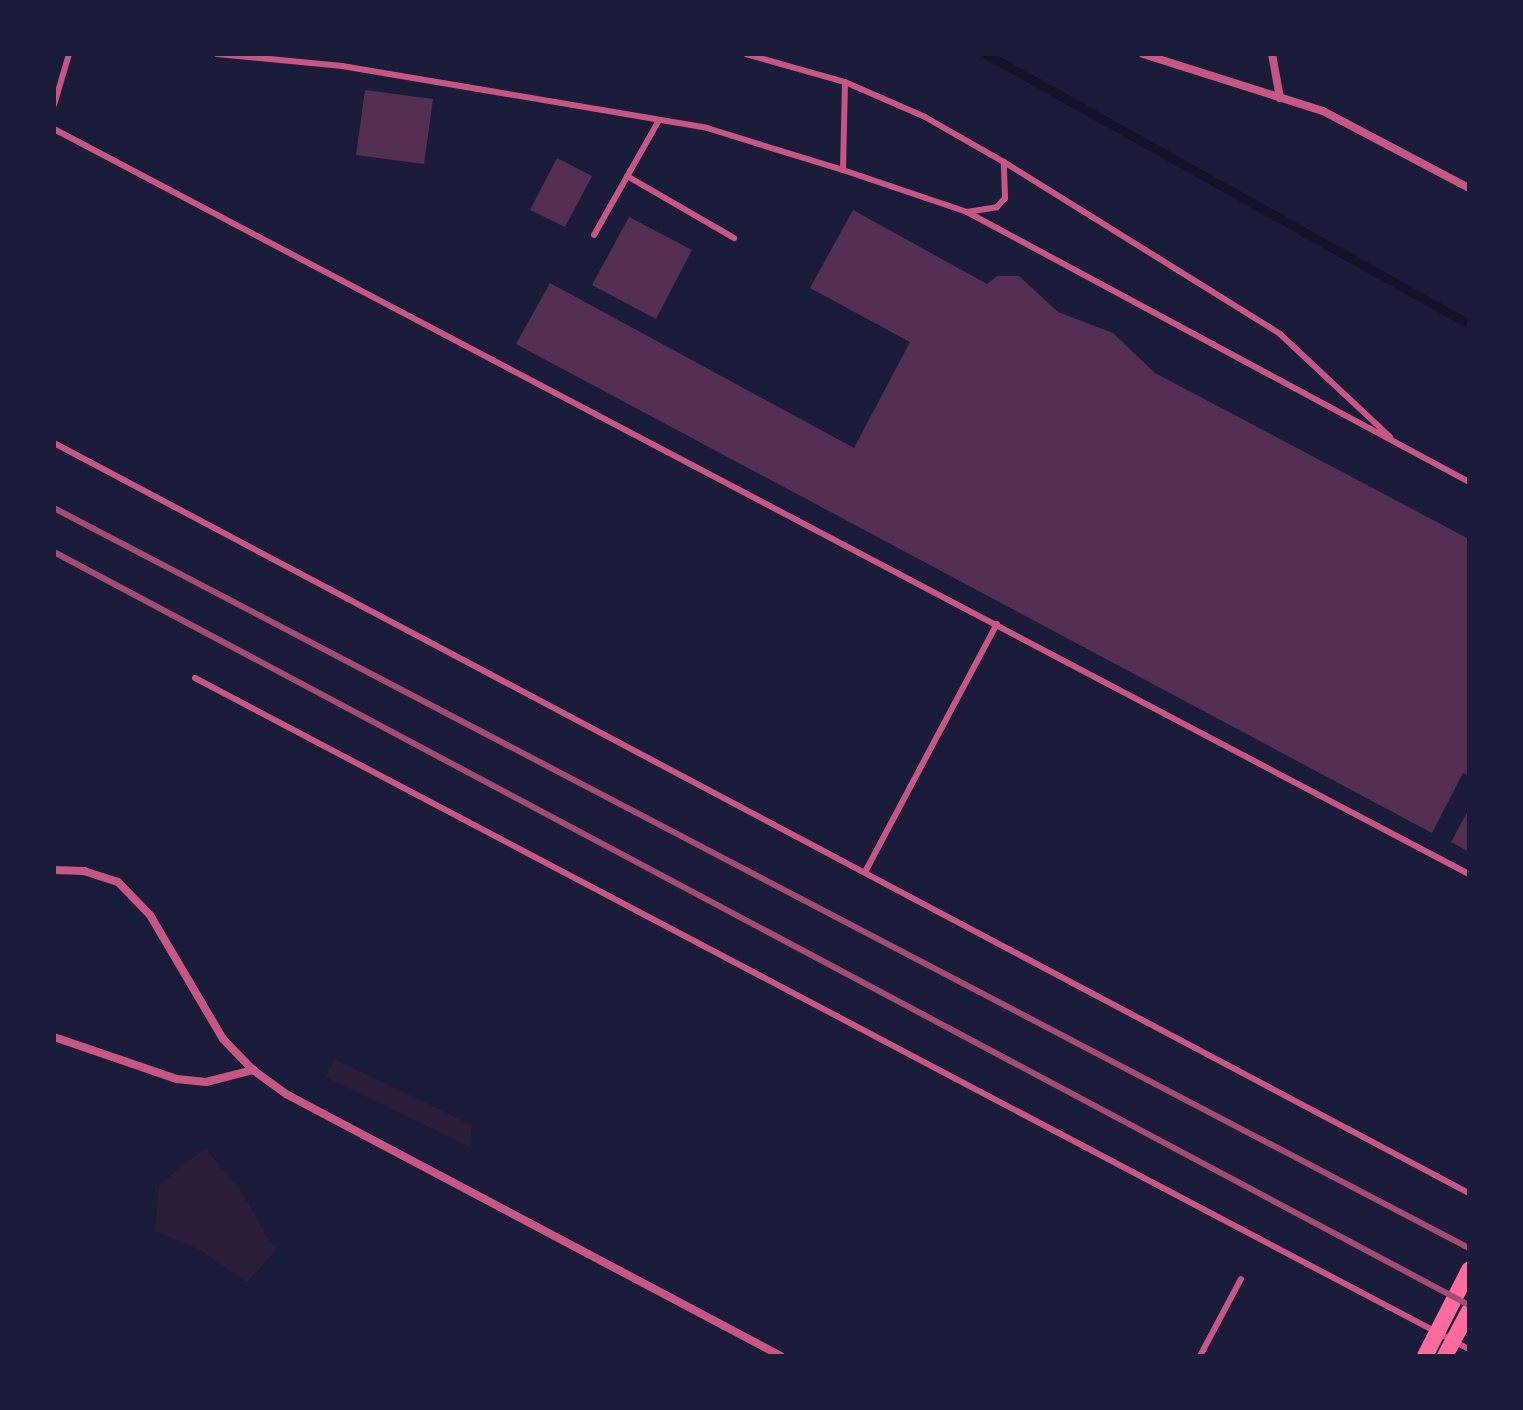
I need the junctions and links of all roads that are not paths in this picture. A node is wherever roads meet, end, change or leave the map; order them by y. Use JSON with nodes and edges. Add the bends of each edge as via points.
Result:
{"nodes":[{"id":1,"x":69,"y":54,"type":"edge"},
{"id":2,"x":217,"y":54,"type":"edge"},
{"id":3,"x":746,"y":54,"type":"edge"},
{"id":4,"x":1143,"y":54,"type":"edge"},
{"id":5,"x":1272,"y":54,"type":"edge"},
{"id":6,"x":845,"y":82,"type":"junction"},
{"id":7,"x":1280,"y":98,"type":"junction"},
{"id":8,"x":54,"y":105,"type":"edge"},
{"id":9,"x":659,"y":120,"type":"junction"},
{"id":10,"x":54,"y":129,"type":"edge"},
{"id":11,"x":1004,"y":162,"type":"junction"},
{"id":12,"x":843,"y":170,"type":"junction"},
{"id":13,"x":627,"y":176,"type":"junction"},
{"id":14,"x":1469,"y":188,"type":"edge"},
{"id":15,"x":967,"y":212,"type":"junction"},
{"id":16,"x":594,"y":235,"type":"dead end"},
{"id":17,"x":734,"y":238,"type":"dead end"},
{"id":18,"x":54,"y":443,"type":"edge"},
{"id":19,"x":1398,"y":445,"type":"junction"},
{"id":20,"x":1469,"y":482,"type":"edge"},
{"id":21,"x":997,"y":624,"type":"junction"},
{"id":22,"x":195,"y":678,"type":"dead end"},
{"id":23,"x":56,"y":872,"type":"edge"},
{"id":24,"x":865,"y":872,"type":"junction"},
{"id":25,"x":1469,"y":874,"type":"edge"},
{"id":26,"x":54,"y":1037,"type":"edge"},
{"id":27,"x":253,"y":1070,"type":"junction"},
{"id":28,"x":1469,"y":1193,"type":"edge"},
{"id":29,"x":1469,"y":1270,"type":"edge"},
{"id":30,"x":1241,"y":1279,"type":"dead end"},
{"id":31,"x":1469,"y":1311,"type":"edge"},
{"id":32,"x":1469,"y":1349,"type":"edge"},
{"id":33,"x":781,"y":1356,"type":"edge"},
{"id":34,"x":1200,"y":1356,"type":"edge"},
{"id":35,"x":1425,"y":1356,"type":"edge"},
{"id":36,"x":1445,"y":1356,"type":"edge"}],
"edges":[{"from":1,"to":8,"type":"lane"},
{"from":2,"to":9,"type":"lane","via":[[342,66]]},
{"from":3,"to":6,"type":"lane"},
{"from":4,"to":7,"type":"street"},
{"from":5,"to":7,"type":"street"},
{"from":6,"to":11,"type":"lane","via":[[925,117]]},
{"from":6,"to":12,"type":"lane"},
{"from":7,"to":14,"type":"street","via":[[1373,134]]},
{"from":9,"to":12,"type":"lane","via":[[707,128]]},
{"from":9,"to":13,"type":"lane"},
{"from":10,"to":21,"type":"lane"},
{"from":11,"to":15,"type":"lane","via":[[1005,198],[997,207]]},
{"from":11,"to":19,"type":"lane","via":[[1280,334]]},
{"from":12,"to":15,"type":"lane"},
{"from":13,"to":16,"type":"lane"},
{"from":13,"to":17,"type":"lane"},
{"from":15,"to":19,"type":"lane"},
{"from":18,"to":24,"type":"lane"},
{"from":19,"to":20,"type":"lane"},
{"from":21,"to":24,"type":"lane"},
{"from":21,"to":25,"type":"lane"},
{"from":22,"to":32,"type":"lane"},
{"from":23,"to":27,"type":"street","via":[[84,871],[118,882],[150,915],[223,1039]]},
{"from":24,"to":28,"type":"lane"},
{"from":26,"to":27,"type":"street","via":[[177,1079],[206,1082]]},
{"from":27,"to":33,"type":"street","via":[[300,1101]]},
{"from":29,"to":35,"type":"main road"},
{"from":30,"to":34,"type":"lane"},
{"from":31,"to":36,"type":"main road"}]}
